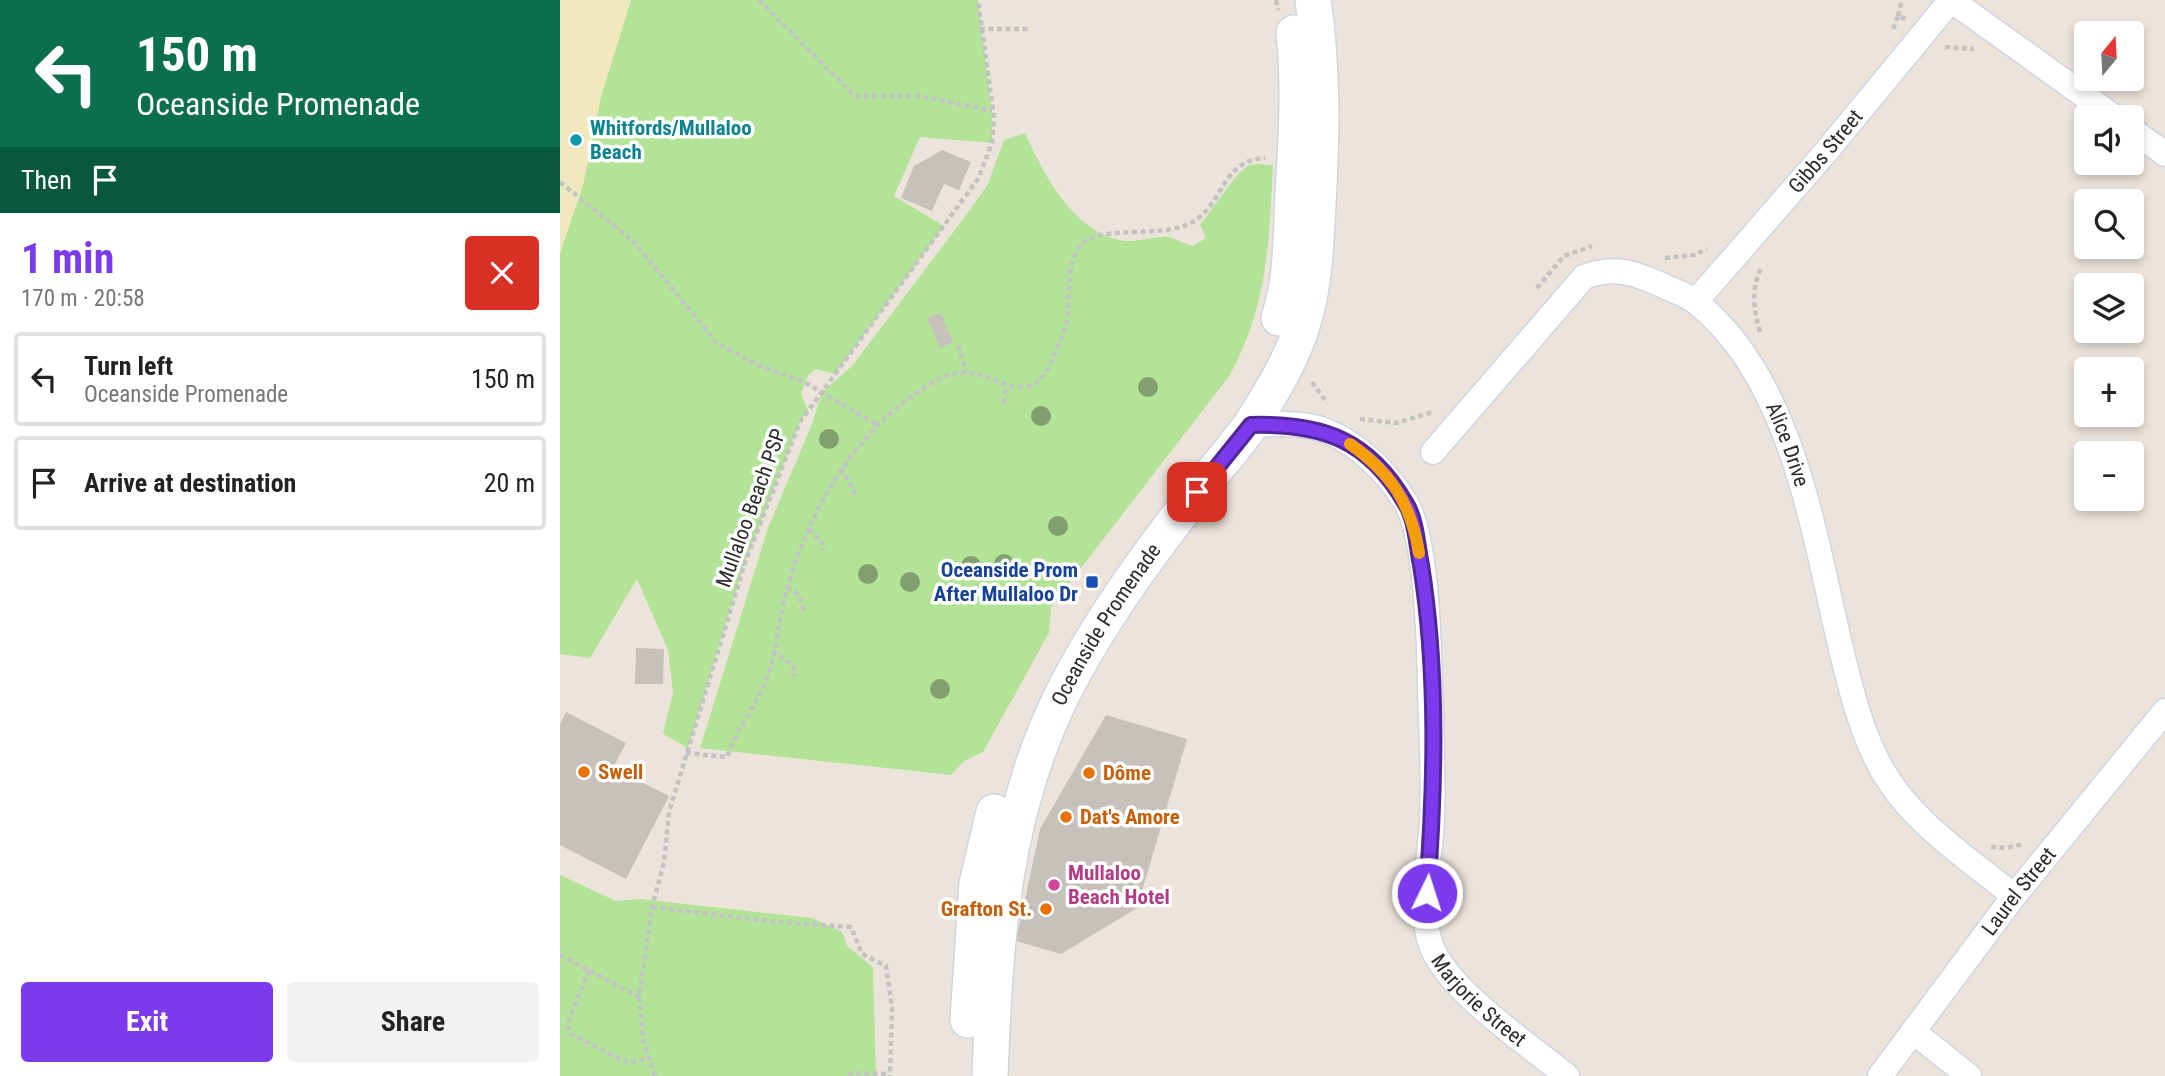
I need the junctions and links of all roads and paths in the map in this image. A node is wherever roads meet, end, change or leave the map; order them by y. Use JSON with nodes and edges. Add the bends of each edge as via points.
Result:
{"nodes":[{"id":1,"x":759,"y":0,"type":"edge"},
{"id":2,"x":978,"y":0,"type":"edge"},
{"id":3,"x":1290,"y":0,"type":"edge"},
{"id":4,"x":1313,"y":0,"type":"edge"},
{"id":5,"x":1902,"y":0,"type":"edge"},
{"id":6,"x":1951,"y":0,"type":"edge"},
{"id":7,"x":1898,"y":16,"type":"dead end"},
{"id":8,"x":980,"y":29,"type":"junction"},
{"id":9,"x":1031,"y":29,"type":"dead end"},
{"id":10,"x":1978,"y":50,"type":"dead end"},
{"id":11,"x":1937,"y":57,"type":"dead end"},
{"id":12,"x":2096,"y":105,"type":"edge"},
{"id":13,"x":992,"y":111,"type":"junction"},
{"id":14,"x":2144,"y":139,"type":"edge"},
{"id":15,"x":2165,"y":154,"type":"edge"},
{"id":16,"x":1272,"y":158,"type":"dead end"},
{"id":17,"x":560,"y":182,"type":"edge"},
{"id":18,"x":1766,"y":260,"type":"dead end"},
{"id":19,"x":1696,"y":301,"type":"junction"},
{"id":20,"x":1763,"y":342,"type":"dead end"},
{"id":21,"x":958,"y":345,"type":"dead end"},
{"id":22,"x":966,"y":371,"type":"junction"},
{"id":23,"x":1006,"y":386,"type":"junction"},
{"id":24,"x":822,"y":392,"type":"junction"},
{"id":25,"x":1004,"y":403,"type":"dead end"},
{"id":26,"x":876,"y":424,"type":"junction"},
{"id":27,"x":1251,"y":425,"type":"junction"},
{"id":28,"x":1433,"y":452,"type":"dead end"},
{"id":29,"x":841,"y":468,"type":"junction"},
{"id":30,"x":853,"y":496,"type":"dead end"},
{"id":31,"x":809,"y":529,"type":"junction"},
{"id":32,"x":822,"y":551,"type":"dead end"},
{"id":33,"x":787,"y":587,"type":"junction"},
{"id":34,"x":804,"y":612,"type":"dead end"},
{"id":35,"x":772,"y":651,"type":"junction"},
{"id":36,"x":794,"y":676,"type":"dead end"},
{"id":37,"x":2165,"y":711,"type":"edge"},
{"id":38,"x":686,"y":753,"type":"junction"},
{"id":39,"x":2061,"y":839,"type":"junction"},
{"id":40,"x":1984,"y":842,"type":"dead end"},
{"id":41,"x":2014,"y":896,"type":"junction"},
{"id":42,"x":652,"y":906,"type":"junction"},
{"id":43,"x":560,"y":955,"type":"edge"},
{"id":44,"x":589,"y":970,"type":"junction"},
{"id":45,"x":639,"y":997,"type":"junction"},
{"id":46,"x":1915,"y":1032,"type":"junction"},
{"id":47,"x":649,"y":1058,"type":"junction"},
{"id":48,"x":890,"y":1075,"type":"edge"},
{"id":49,"x":655,"y":1076,"type":"edge"},
{"id":50,"x":848,"y":1076,"type":"edge"},
{"id":51,"x":966,"y":1076,"type":"edge"},
{"id":52,"x":990,"y":1076,"type":"edge"},
{"id":53,"x":1567,"y":1076,"type":"edge"},
{"id":54,"x":1880,"y":1076,"type":"edge"},
{"id":55,"x":1969,"y":1076,"type":"edge"}],
"edges":[{"from":1,"to":13,"type":"path","via":[[855,96],[921,96]]},
{"from":2,"to":8,"type":"path","name":"Mullaloo Beach PSP"},
{"from":3,"to":51,"type":"main road","name":"Oceanside Promenade","via":[[1297,59],[1296,131],[1281,314],[1249,385],[1092,603],[1019,738],[990,824],[977,884]]},
{"from":4,"to":27,"type":"main road","name":"Oceanside Promenade","via":[[1323,102],[1316,251],[1304,320],[1288,361]]},
{"from":5,"to":7,"type":"path"},
{"from":6,"to":12,"type":"street"},
{"from":6,"to":19,"type":"street","name":"Gibbs Street"},
{"from":8,"to":9,"type":"path"},
{"from":8,"to":13,"type":"path","name":"Mullaloo Beach PSP"},
{"from":10,"to":11,"type":"path","via":[[1946,47]]},
{"from":13,"to":24,"type":"path","name":"Mullaloo Beach PSP","via":[[992,143],[978,179]]},
{"from":14,"to":15,"type":"street"},
{"from":16,"to":23,"type":"path","via":[[1250,159],[1236,166],[1210,206],[1190,223],[1161,232],[1094,235],[1081,246],[1072,266],[1067,320],[1049,366],[1038,382]]},
{"from":17,"to":24,"type":"path","via":[[634,242],[717,342]]},
{"from":18,"to":20,"type":"path","via":[[1754,287],[1753,304]]},
{"from":19,"to":28,"type":"street","name":"Alice Drive","via":[[1620,270],[1584,277]]},
{"from":19,"to":41,"type":"street","name":"Alice Drive","via":[[1745,358],[1786,435],[1853,700],[1883,772],[1908,808]]},
{"from":21,"to":22,"type":"path"},
{"from":22,"to":23,"type":"path"},
{"from":22,"to":26,"type":"path","via":[[934,382]]},
{"from":23,"to":25,"type":"path"},
{"from":24,"to":26,"type":"path"},
{"from":24,"to":38,"type":"path","name":"Mullaloo Beach PSP","via":[[800,422],[746,560]]},
{"from":26,"to":29,"type":"path"},
{"from":27,"to":52,"type":"main road","name":"Oceanside Promenade","via":[[1152,552],[1084,653],[1033,765],[1010,842],[1003,892]]},
{"from":27,"to":53,"type":"street","name":"Marjorie Street","via":[[1323,429],[1375,464],[1407,505],[1429,619],[1432,818],[1425,918],[1431,946],[1473,999]]},
{"from":29,"to":30,"type":"path"},
{"from":29,"to":31,"type":"path"},
{"from":31,"to":32,"type":"path","via":[[823,544]]},
{"from":31,"to":33,"type":"path"},
{"from":33,"to":34,"type":"path","via":[[799,595]]},
{"from":33,"to":35,"type":"path"},
{"from":35,"to":36,"type":"path","via":[[793,665]]},
{"from":35,"to":38,"type":"path","via":[[761,694],[727,757]]},
{"from":37,"to":39,"type":"street","name":"Laurel Street"},
{"from":38,"to":42,"type":"path","name":"Mullaloo Beach PSP"},
{"from":39,"to":40,"type":"path","via":[[2043,823],[2025,844],[2005,848]]},
{"from":39,"to":41,"type":"street","name":"Laurel Street"},
{"from":41,"to":46,"type":"street","name":"Laurel Street"},
{"from":42,"to":45,"type":"path","name":"Mullaloo Beach PSP"},
{"from":42,"to":48,"type":"path","via":[[851,927],[862,954],[886,966],[892,1007]]},
{"from":43,"to":44,"type":"path"},
{"from":44,"to":45,"type":"path"},
{"from":44,"to":47,"type":"path","via":[[567,1025],[571,1034],[629,1063]]},
{"from":45,"to":47,"type":"path","name":"Mullaloo Beach PSP"},
{"from":46,"to":54,"type":"street","name":"Laurel Street"},
{"from":46,"to":55,"type":"street"},
{"from":47,"to":49,"type":"path","name":"Mullaloo Beach PSP"},
{"from":48,"to":50,"type":"path"}]}
